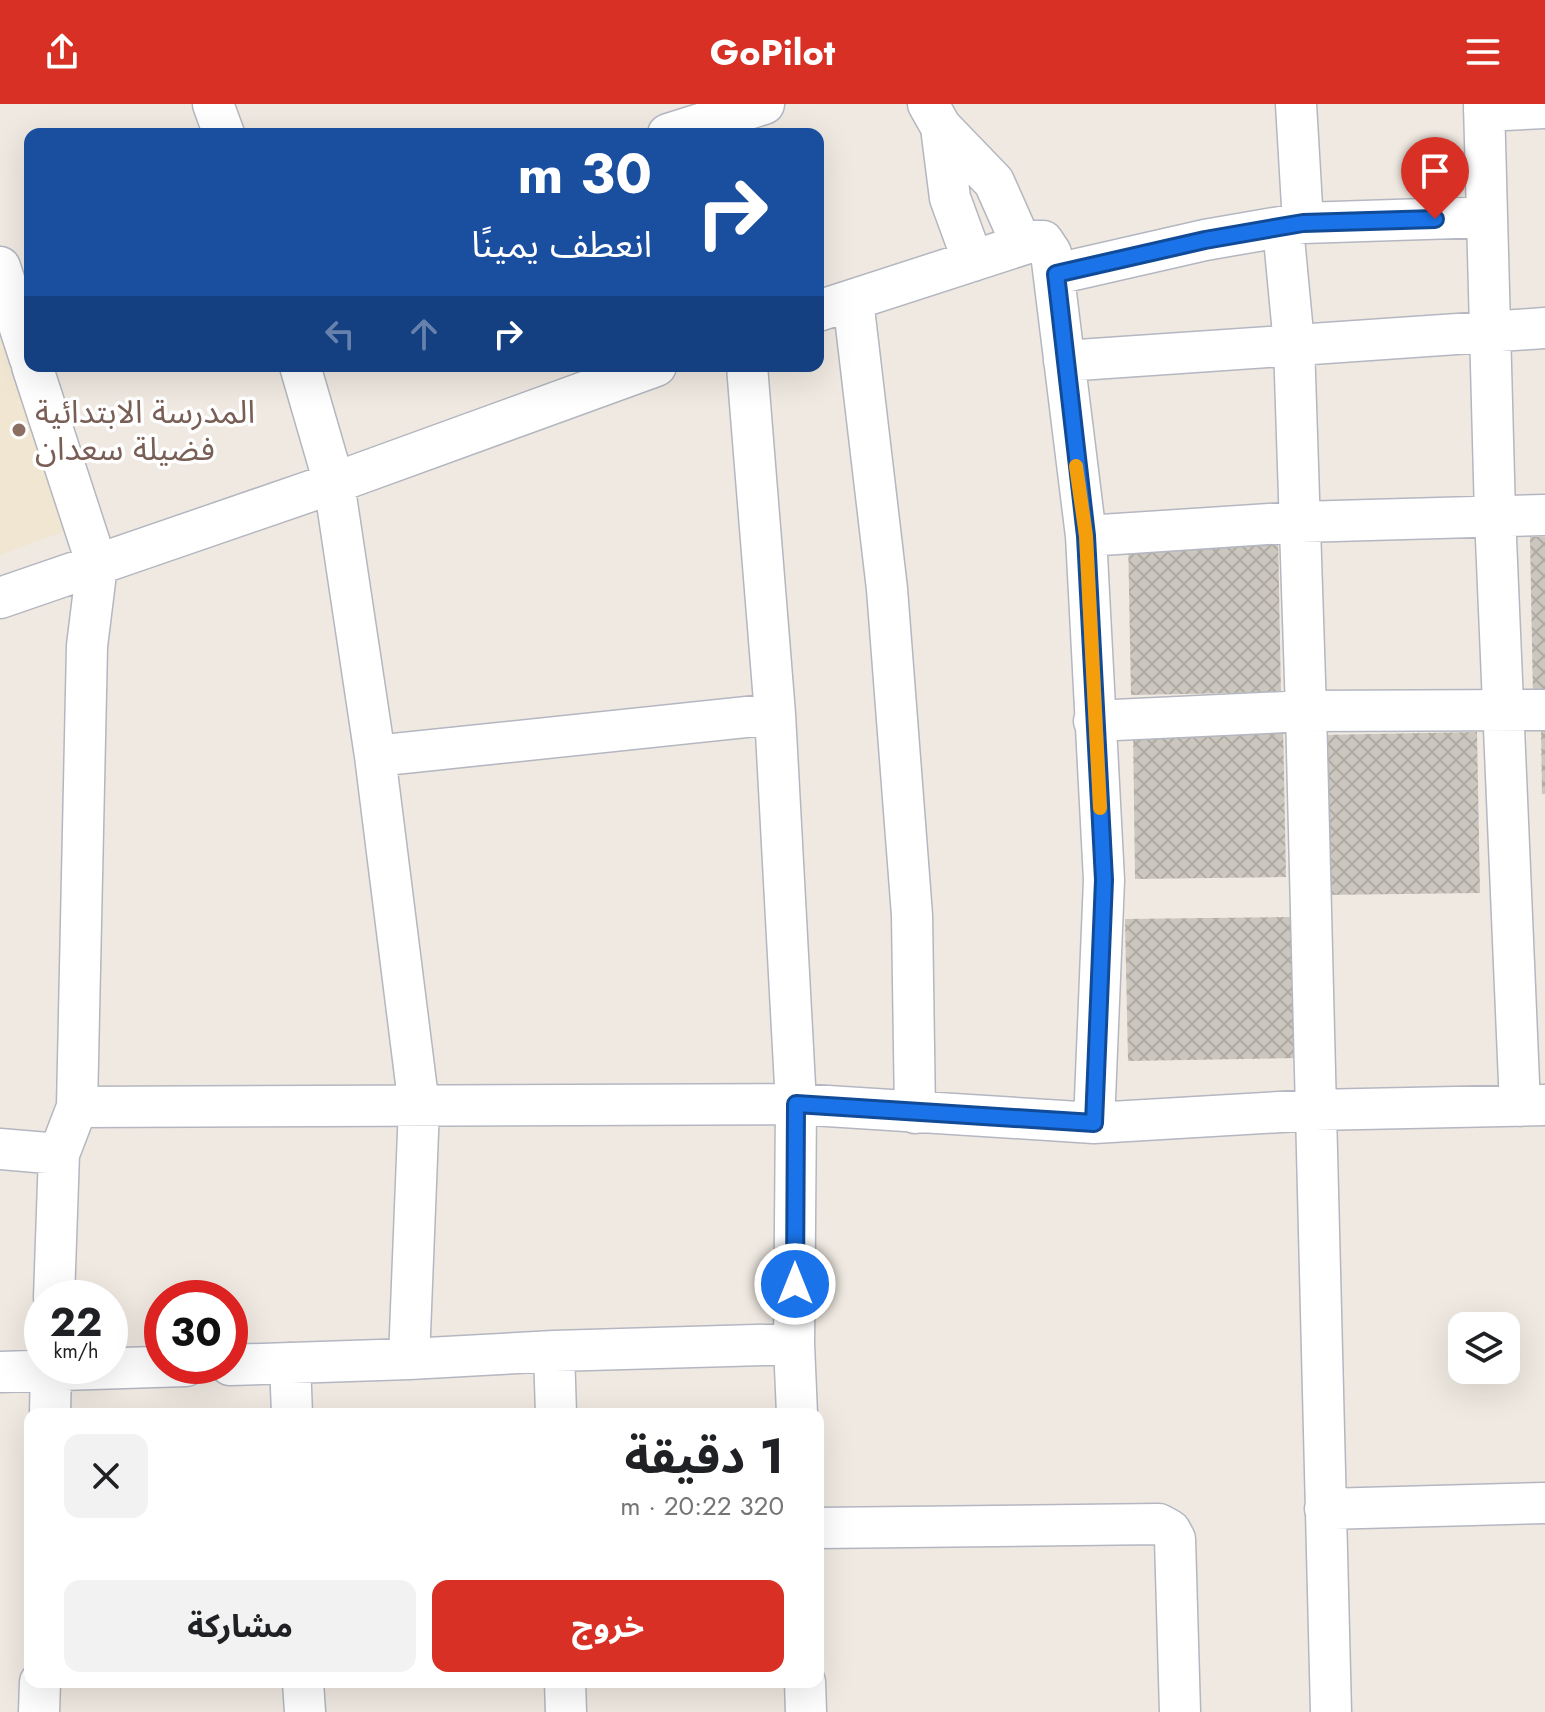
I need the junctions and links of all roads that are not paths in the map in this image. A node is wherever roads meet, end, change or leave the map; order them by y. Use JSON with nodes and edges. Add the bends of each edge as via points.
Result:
{"nodes":[{"id":1,"x":213,"y":104,"type":"edge"},
{"id":2,"x":764,"y":104,"type":"edge"},
{"id":3,"x":1296,"y":104,"type":"edge"},
{"id":4,"x":1484,"y":107,"type":"edge"},
{"id":5,"x":1545,"y":108,"type":"edge"},
{"id":6,"x":935,"y":115,"type":"edge"},
{"id":7,"x":222,"y":128,"type":"edge"},
{"id":8,"x":687,"y":128,"type":"edge"},
{"id":9,"x":1486,"y":217,"type":"junction"},
{"id":10,"x":1293,"y":226,"type":"junction"},
{"id":11,"x":1022,"y":245,"type":"junction"},
{"id":12,"x":973,"y":261,"type":"junction"},
{"id":13,"x":0,"y":267,"type":"edge"},
{"id":14,"x":1056,"y":274,"type":"junction"},
{"id":15,"x":835,"y":305,"type":"edge"},
{"id":16,"x":1545,"y":328,"type":"edge"},
{"id":17,"x":1491,"y":331,"type":"junction"},
{"id":18,"x":24,"y":341,"type":"edge"},
{"id":19,"x":1294,"y":344,"type":"junction"},
{"id":20,"x":1064,"y":361,"type":"junction"},
{"id":21,"x":34,"y":372,"type":"edge"},
{"id":22,"x":302,"y":372,"type":"edge"},
{"id":23,"x":639,"y":372,"type":"edge"},
{"id":24,"x":747,"y":372,"type":"edge"},
{"id":25,"x":334,"y":483,"type":"junction"},
{"id":26,"x":1495,"y":515,"type":"junction"},
{"id":27,"x":1545,"y":515,"type":"edge"},
{"id":28,"x":1300,"y":522,"type":"junction"},
{"id":29,"x":1086,"y":536,"type":"junction"},
{"id":30,"x":97,"y":565,"type":"junction"},
{"id":31,"x":0,"y":598,"type":"edge"},
{"id":32,"x":1545,"y":710,"type":"edge"},
{"id":33,"x":1306,"y":711,"type":"junction"},
{"id":34,"x":1505,"y":711,"type":"junction"},
{"id":35,"x":775,"y":714,"type":"junction"},
{"id":36,"x":1094,"y":721,"type":"junction"},
{"id":37,"x":375,"y":756,"type":"junction"},
{"id":38,"x":796,"y":1104,"type":"junction"},
{"id":39,"x":1532,"y":1105,"type":"edge"},
{"id":40,"x":77,"y":1107,"type":"junction"},
{"id":41,"x":419,"y":1107,"type":"junction"},
{"id":42,"x":1314,"y":1110,"type":"junction"},
{"id":43,"x":915,"y":1113,"type":"junction"},
{"id":44,"x":1094,"y":1123,"type":"junction"},
{"id":45,"x":0,"y":1149,"type":"edge"},
{"id":46,"x":59,"y":1154,"type":"junction"},
{"id":47,"x":55,"y":1280,"type":"edge"},
{"id":48,"x":794,"y":1344,"type":"junction"},
{"id":49,"x":554,"y":1351,"type":"junction"},
{"id":50,"x":409,"y":1359,"type":"junction"},
{"id":51,"x":290,"y":1363,"type":"junction"},
{"id":52,"x":248,"y":1364,"type":"edge"},
{"id":53,"x":24,"y":1370,"type":"edge"},
{"id":54,"x":0,"y":1372,"type":"edge"},
{"id":55,"x":51,"y":1384,"type":"edge"},
{"id":56,"x":50,"y":1408,"type":"edge"},
{"id":57,"x":292,"y":1408,"type":"edge"},
{"id":58,"x":556,"y":1408,"type":"edge"},
{"id":59,"x":797,"y":1408,"type":"edge"},
{"id":60,"x":1545,"y":1503,"type":"edge"},
{"id":61,"x":1325,"y":1509,"type":"junction"},
{"id":62,"x":824,"y":1528,"type":"edge"},
{"id":63,"x":40,"y":1688,"type":"edge"},
{"id":64,"x":303,"y":1688,"type":"edge"},
{"id":65,"x":565,"y":1688,"type":"edge"},
{"id":66,"x":805,"y":1688,"type":"edge"},
{"id":67,"x":39,"y":1712,"type":"edge"},
{"id":68,"x":305,"y":1712,"type":"edge"},
{"id":69,"x":566,"y":1712,"type":"edge"},
{"id":70,"x":806,"y":1712,"type":"edge"},
{"id":71,"x":1180,"y":1712,"type":"edge"},
{"id":72,"x":1331,"y":1712,"type":"edge"}],
"edges":[{"from":1,"to":7,"type":"street"},
{"from":2,"to":8,"type":"street"},
{"from":3,"to":10,"type":"street"},
{"from":4,"to":5,"type":"street"},
{"from":4,"to":9,"type":"street"},
{"from":6,"to":11,"type":"street","via":[[994,182]]},
{"from":6,"to":12,"type":"street","via":[[950,198]]},
{"from":9,"to":10,"type":"street"},
{"from":9,"to":17,"type":"street"},
{"from":10,"to":14,"type":"street"},
{"from":10,"to":19,"type":"street"},
{"from":11,"to":12,"type":"street"},
{"from":11,"to":14,"type":"street","via":[[1043,241]]},
{"from":12,"to":15,"type":"street"},
{"from":13,"to":18,"type":"street"},
{"from":14,"to":20,"type":"street"},
{"from":15,"to":43,"type":"street","via":[[887,589],[912,915]]},
{"from":16,"to":17,"type":"street"},
{"from":17,"to":19,"type":"street"},
{"from":17,"to":26,"type":"street"},
{"from":19,"to":20,"type":"street"},
{"from":19,"to":28,"type":"street"},
{"from":20,"to":29,"type":"street"},
{"from":21,"to":30,"type":"street"},
{"from":22,"to":25,"type":"street"},
{"from":23,"to":25,"type":"street"},
{"from":24,"to":35,"type":"street"},
{"from":25,"to":30,"type":"street"},
{"from":25,"to":37,"type":"street"},
{"from":26,"to":27,"type":"street"},
{"from":26,"to":28,"type":"street"},
{"from":26,"to":34,"type":"street"},
{"from":28,"to":29,"type":"street"},
{"from":28,"to":33,"type":"street"},
{"from":29,"to":36,"type":"street"},
{"from":30,"to":31,"type":"street"},
{"from":30,"to":40,"type":"street","via":[[87,646]]},
{"from":32,"to":34,"type":"street"},
{"from":33,"to":34,"type":"street"},
{"from":33,"to":36,"type":"street"},
{"from":33,"to":42,"type":"street"},
{"from":34,"to":39,"type":"street"},
{"from":35,"to":37,"type":"street"},
{"from":35,"to":38,"type":"street"},
{"from":36,"to":44,"type":"street","via":[[1104,880]]},
{"from":37,"to":41,"type":"street"},
{"from":38,"to":41,"type":"street"},
{"from":38,"to":43,"type":"street"},
{"from":38,"to":48,"type":"street"},
{"from":39,"to":42,"type":"street"},
{"from":40,"to":41,"type":"street"},
{"from":40,"to":46,"type":"street"},
{"from":41,"to":50,"type":"street"},
{"from":42,"to":44,"type":"street"},
{"from":42,"to":61,"type":"street"},
{"from":43,"to":44,"type":"street"},
{"from":45,"to":46,"type":"street"},
{"from":46,"to":47,"type":"street"},
{"from":48,"to":49,"type":"street"},
{"from":48,"to":59,"type":"street"},
{"from":49,"to":50,"type":"street"},
{"from":49,"to":58,"type":"street"},
{"from":50,"to":51,"type":"street"},
{"from":51,"to":52,"type":"street"},
{"from":51,"to":57,"type":"street"},
{"from":53,"to":54,"type":"street"},
{"from":55,"to":56,"type":"street"},
{"from":60,"to":61,"type":"street"},
{"from":61,"to":72,"type":"street"},
{"from":62,"to":71,"type":"street","via":[[1159,1524],[1175,1539]]},
{"from":63,"to":67,"type":"street"},
{"from":64,"to":68,"type":"street"},
{"from":65,"to":69,"type":"street"},
{"from":66,"to":70,"type":"street"}]}
